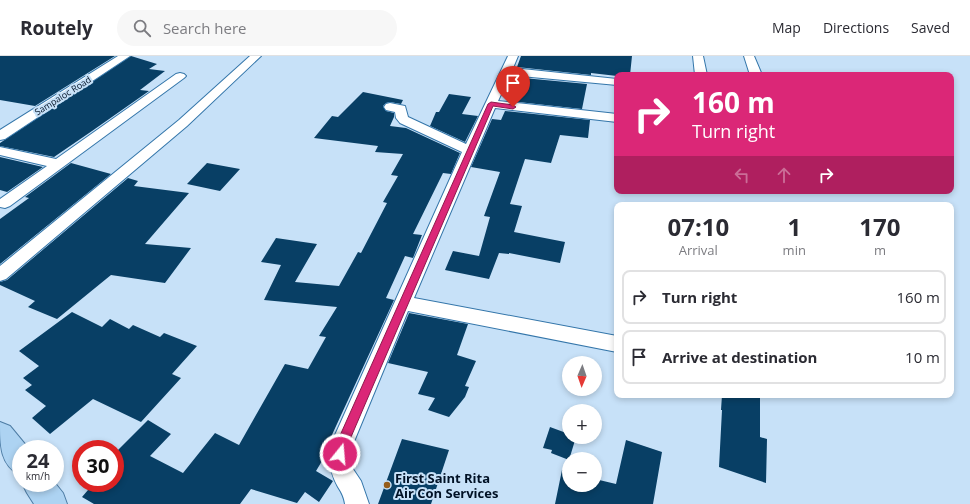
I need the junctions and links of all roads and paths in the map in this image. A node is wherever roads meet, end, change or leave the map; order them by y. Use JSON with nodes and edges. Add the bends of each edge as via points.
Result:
{"nodes":[{"id":1,"x":125,"y":56,"type":"edge"},
{"id":2,"x":256,"y":56,"type":"edge"},
{"id":3,"x":513,"y":56,"type":"edge"},
{"id":4,"x":698,"y":56,"type":"edge"},
{"id":5,"x":749,"y":56,"type":"edge"},
{"id":6,"x":506,"y":71,"type":"junction"},
{"id":7,"x":701,"y":72,"type":"edge"},
{"id":8,"x":755,"y":72,"type":"edge"},
{"id":9,"x":180,"y":76,"type":"dead end"},
{"id":10,"x":614,"y":82,"type":"edge"},
{"id":11,"x":491,"y":104,"type":"junction"},
{"id":12,"x":390,"y":107,"type":"dead end"},
{"id":13,"x":614,"y":118,"type":"edge"},
{"id":14,"x":0,"y":136,"type":"edge"},
{"id":15,"x":0,"y":151,"type":"edge"},
{"id":16,"x":470,"y":151,"type":"junction"},
{"id":17,"x":58,"y":164,"type":"junction"},
{"id":18,"x":5,"y":203,"type":"dead end"},
{"id":19,"x":0,"y":275,"type":"edge"},
{"id":20,"x":403,"y":303,"type":"junction"},
{"id":21,"x":614,"y":343,"type":"edge"},
{"id":22,"x":0,"y":435,"type":"edge"},
{"id":23,"x":12,"y":450,"type":"edge"},
{"id":24,"x":357,"y":504,"type":"edge"}],
"edges":[{"from":1,"to":14,"type":"street","name":"Sampaloc Road"},
{"from":2,"to":19,"type":"street","via":[[183,123]]},
{"from":3,"to":6,"type":"street"},
{"from":4,"to":7,"type":"street"},
{"from":5,"to":8,"type":"street"},
{"from":6,"to":10,"type":"street"},
{"from":6,"to":11,"type":"street"},
{"from":9,"to":17,"type":"street"},
{"from":11,"to":13,"type":"street"},
{"from":11,"to":16,"type":"street"},
{"from":12,"to":16,"type":"street","via":[[402,109],[404,120]]},
{"from":15,"to":17,"type":"street"},
{"from":16,"to":20,"type":"street"},
{"from":17,"to":18,"type":"street"},
{"from":20,"to":21,"type":"street"},
{"from":20,"to":24,"type":"street","via":[[342,444],[340,463],[343,473],[355,490]]},
{"from":22,"to":23,"type":"main road"}]}
